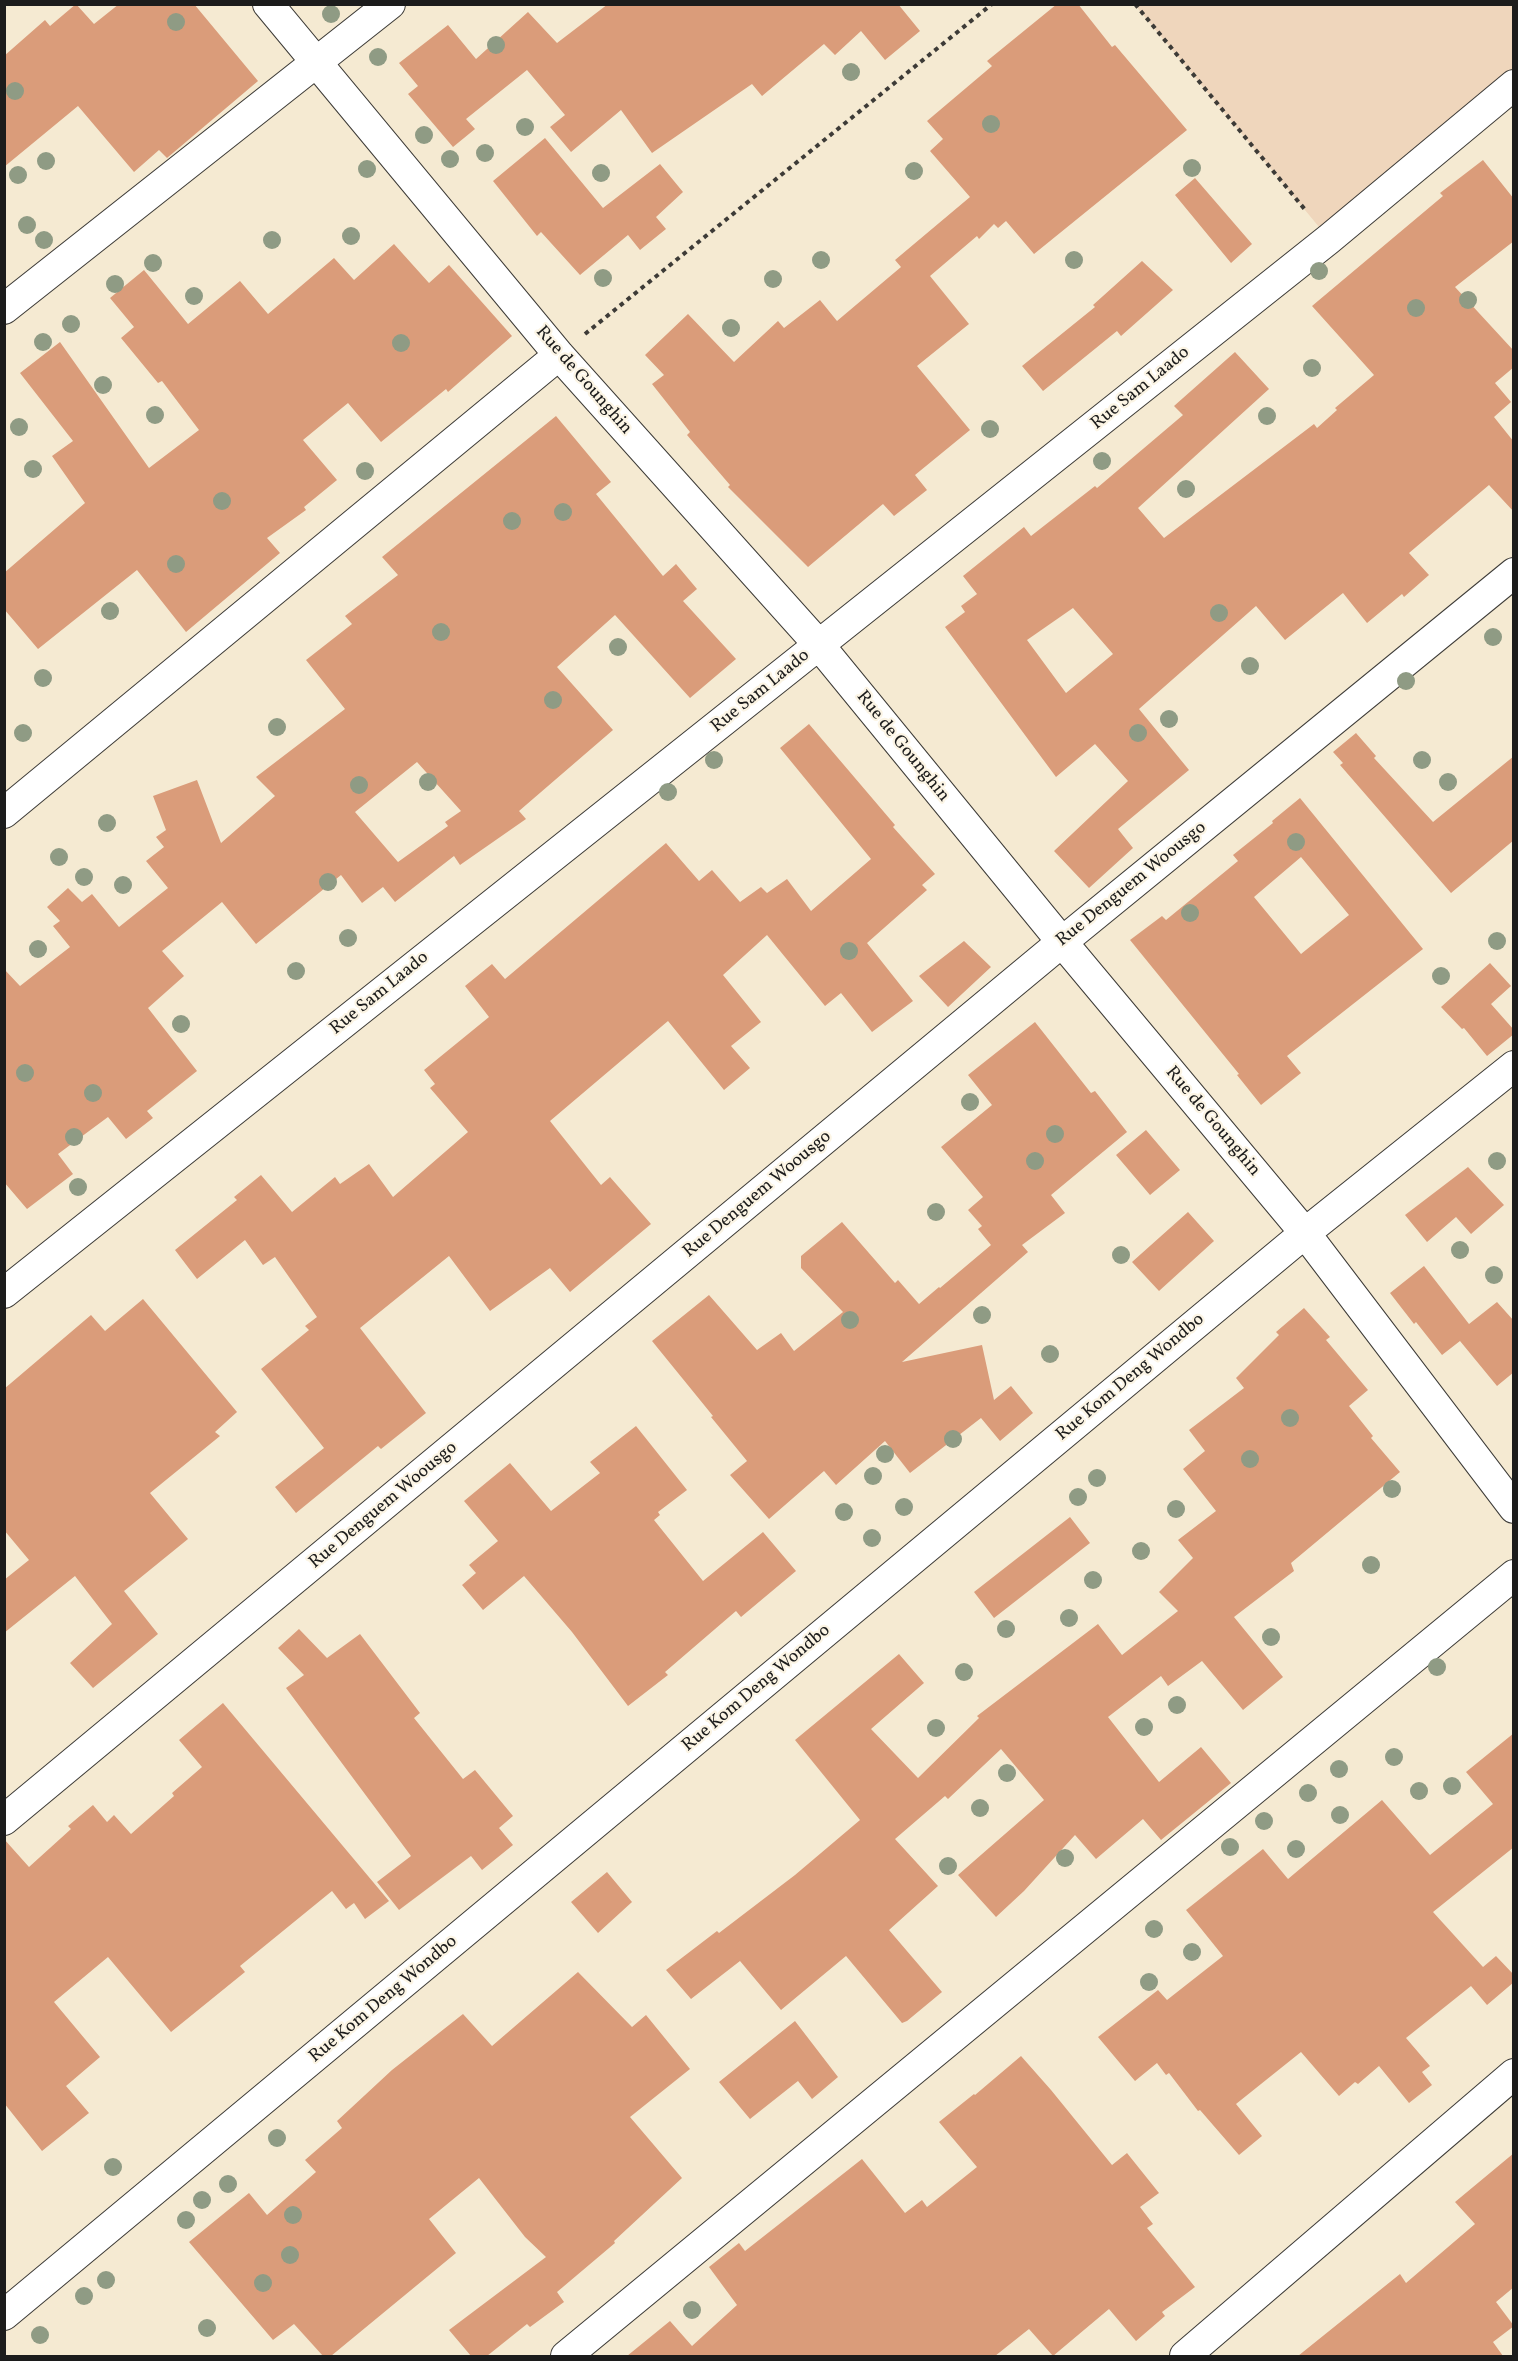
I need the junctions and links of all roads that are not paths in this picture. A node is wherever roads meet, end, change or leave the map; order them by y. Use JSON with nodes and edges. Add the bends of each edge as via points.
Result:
{"nodes":[{"id":1,"x":268,"y":4,"type":"edge"},
{"id":2,"x":390,"y":4,"type":"edge"},
{"id":3,"x":316,"y":63,"type":"junction"},
{"id":4,"x":1514,"y":85,"type":"edge"},
{"id":5,"x":4,"y":309,"type":"edge"},
{"id":6,"x":559,"y":355,"type":"junction"},
{"id":7,"x":1514,"y":573,"type":"edge"},
{"id":8,"x":819,"y":645,"type":"junction"},
{"id":9,"x":4,"y":813,"type":"edge"},
{"id":10,"x":1062,"y":942,"type":"junction"},
{"id":11,"x":1514,"y":1066,"type":"edge"},
{"id":12,"x":1305,"y":1233,"type":"junction"},
{"id":13,"x":4,"y":1293,"type":"edge"},
{"id":14,"x":1514,"y":1508,"type":"edge"},
{"id":15,"x":1514,"y":1575,"type":"edge"},
{"id":16,"x":4,"y":1820,"type":"edge"},
{"id":17,"x":1514,"y":2074,"type":"edge"},
{"id":18,"x":4,"y":2316,"type":"edge"},
{"id":19,"x":566,"y":2356,"type":"edge"},
{"id":20,"x":1185,"y":2356,"type":"edge"}],
"edges":[{"from":1,"to":3,"type":"street","name":"Rue de Gounghin"},
{"from":2,"to":3,"type":"street"},
{"from":3,"to":5,"type":"street"},
{"from":3,"to":6,"type":"street","name":"Rue de Gounghin"},
{"from":4,"to":8,"type":"street","name":"Rue Sam Laado","via":[[1329,239]]},
{"from":6,"to":8,"type":"street","name":"Rue de Gounghin"},
{"from":6,"to":9,"type":"street"},
{"from":7,"to":10,"type":"street","name":"Rue Denguem Woousgo"},
{"from":8,"to":10,"type":"street","name":"Rue de Gounghin"},
{"from":8,"to":13,"type":"street","name":"Rue Sam Laado"},
{"from":10,"to":12,"type":"street","name":"Rue de Gounghin"},
{"from":10,"to":16,"type":"street","name":"Rue Denguem Woousgo"},
{"from":11,"to":12,"type":"street","name":"Rue Kom Deng Wondbo"},
{"from":12,"to":14,"type":"street","name":"Rue de Gounghin"},
{"from":12,"to":18,"type":"street","name":"Rue Kom Deng Wondbo"},
{"from":15,"to":19,"type":"street"},
{"from":17,"to":20,"type":"street"}]}
